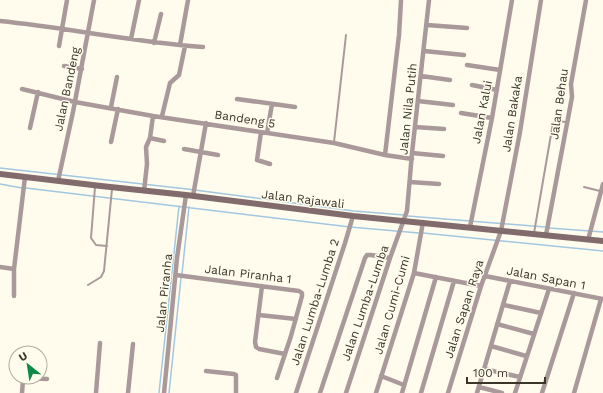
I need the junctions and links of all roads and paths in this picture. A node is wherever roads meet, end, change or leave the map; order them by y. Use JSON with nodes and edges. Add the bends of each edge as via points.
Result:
{"nodes":[{"id":1,"x":67,"y":0,"type":"edge"},
{"id":2,"x":94,"y":0,"type":"edge"},
{"id":3,"x":139,"y":0,"type":"edge"},
{"id":4,"x":188,"y":0,"type":"edge"},
{"id":5,"x":402,"y":0,"type":"edge"},
{"id":6,"x":429,"y":0,"type":"edge"},
{"id":7,"x":512,"y":0,"type":"edge"},
{"id":8,"x":541,"y":0,"type":"edge"},
{"id":9,"x":586,"y":0,"type":"edge"},
{"id":10,"x":161,"y":14,"type":"dead end"},
{"id":11,"x":0,"y":21,"type":"edge"},
{"id":12,"x":427,"y":25,"type":"junction"},
{"id":13,"x":467,"y":28,"type":"dead end"},
{"id":14,"x":62,"y":29,"type":"junction"},
{"id":15,"x":89,"y":32,"type":"junction"},
{"id":16,"x":346,"y":35,"type":"dead end"},
{"id":17,"x":131,"y":39,"type":"junction"},
{"id":18,"x":154,"y":43,"type":"junction"},
{"id":19,"x":183,"y":45,"type":"junction"},
{"id":20,"x":59,"y":46,"type":"dead end"},
{"id":21,"x":203,"y":47,"type":"dead end"},
{"id":22,"x":424,"y":51,"type":"junction"},
{"id":23,"x":464,"y":55,"type":"dead end"},
{"id":24,"x":467,"y":65,"type":"dead end"},
{"id":25,"x":64,"y":66,"type":"dead end"},
{"id":26,"x":82,"y":69,"type":"junction"},
{"id":27,"x":500,"y":70,"type":"junction"},
{"id":28,"x":421,"y":76,"type":"junction"},
{"id":29,"x":117,"y":77,"type":"dead end"},
{"id":30,"x":450,"y":80,"type":"dead end"},
{"id":31,"x":472,"y":86,"type":"dead end"},
{"id":32,"x":22,"y":89,"type":"dead end"},
{"id":33,"x":497,"y":90,"type":"junction"},
{"id":34,"x":38,"y":92,"type":"junction"},
{"id":35,"x":237,"y":99,"type":"dead end"},
{"id":36,"x":418,"y":101,"type":"junction"},
{"id":37,"x":75,"y":102,"type":"junction"},
{"id":38,"x":272,"y":104,"type":"junction"},
{"id":39,"x":453,"y":105,"type":"dead end"},
{"id":40,"x":111,"y":108,"type":"junction"},
{"id":41,"x":295,"y":108,"type":"dead end"},
{"id":42,"x":118,"y":109,"type":"junction"},
{"id":43,"x":461,"y":113,"type":"dead end"},
{"id":44,"x":153,"y":116,"type":"junction"},
{"id":45,"x":162,"y":116,"type":"junction"},
{"id":46,"x":492,"y":118,"type":"junction"},
{"id":47,"x":567,"y":122,"type":"junction"},
{"id":48,"x":206,"y":123,"type":"junction"},
{"id":49,"x":415,"y":127,"type":"junction"},
{"id":50,"x":30,"y":128,"type":"dead end"},
{"id":51,"x":444,"y":129,"type":"dead end"},
{"id":52,"x":261,"y":132,"type":"junction"},
{"id":53,"x":267,"y":133,"type":"junction"},
{"id":54,"x":150,"y":138,"type":"junction"},
{"id":55,"x":164,"y":141,"type":"dead end"},
{"id":56,"x":111,"y":142,"type":"dead end"},
{"id":57,"x":334,"y":143,"type":"junction"},
{"id":58,"x":184,"y":149,"type":"dead end"},
{"id":59,"x":200,"y":152,"type":"junction"},
{"id":60,"x":412,"y":153,"type":"junction"},
{"id":61,"x":218,"y":155,"type":"dead end"},
{"id":62,"x":385,"y":155,"type":"junction"},
{"id":63,"x":444,"y":156,"type":"dead end"},
{"id":64,"x":412,"y":159,"type":"junction"},
{"id":65,"x":270,"y":164,"type":"dead end"},
{"id":66,"x":0,"y":174,"type":"edge"},
{"id":67,"x":25,"y":177,"type":"junction"},
{"id":68,"x":58,"y":181,"type":"junction"},
{"id":69,"x":410,"y":182,"type":"junction"},
{"id":70,"x":438,"y":184,"type":"dead end"},
{"id":71,"x":603,"y":184,"type":"edge"},
{"id":72,"x":95,"y":186,"type":"junction"},
{"id":73,"x":584,"y":187,"type":"dead end"},
{"id":74,"x":112,"y":188,"type":"junction"},
{"id":75,"x":144,"y":191,"type":"junction"},
{"id":76,"x":601,"y":191,"type":"junction"},
{"id":77,"x":189,"y":195,"type":"junction"},
{"id":78,"x":353,"y":216,"type":"junction"},
{"id":79,"x":405,"y":221,"type":"junction"},
{"id":80,"x":423,"y":222,"type":"junction"},
{"id":81,"x":470,"y":227,"type":"junction"},
{"id":82,"x":501,"y":231,"type":"junction"},
{"id":83,"x":534,"y":234,"type":"junction"},
{"id":84,"x":546,"y":235,"type":"junction"},
{"id":85,"x":588,"y":240,"type":"junction"},
{"id":86,"x":603,"y":241,"type":"edge"},
{"id":87,"x":107,"y":246,"type":"junction"},
{"id":88,"x":390,"y":258,"type":"junction"},
{"id":89,"x":0,"y":267,"type":"edge"},
{"id":90,"x":14,"y":269,"type":"junction"},
{"id":91,"x":414,"y":273,"type":"junction"},
{"id":92,"x":176,"y":275,"type":"junction"},
{"id":93,"x":484,"y":276,"type":"junction"},
{"id":94,"x":436,"y":277,"type":"junction"},
{"id":95,"x":454,"y":280,"type":"junction"},
{"id":96,"x":510,"y":281,"type":"junction"},
{"id":97,"x":88,"y":285,"type":"dead end"},
{"id":98,"x":262,"y":286,"type":"junction"},
{"id":99,"x":481,"y":286,"type":"junction"},
{"id":100,"x":549,"y":289,"type":"junction"},
{"id":101,"x":574,"y":293,"type":"junction"},
{"id":102,"x":14,"y":296,"type":"dead end"},
{"id":103,"x":602,"y":299,"type":"edge"},
{"id":104,"x":504,"y":305,"type":"junction"},
{"id":105,"x":540,"y":313,"type":"junction"},
{"id":106,"x":259,"y":315,"type":"junction"},
{"id":107,"x":296,"y":319,"type":"junction"},
{"id":108,"x":497,"y":324,"type":"junction"},
{"id":109,"x":534,"y":334,"type":"junction"},
{"id":110,"x":100,"y":342,"type":"dead end"},
{"id":111,"x":133,"y":344,"type":"dead end"},
{"id":112,"x":491,"y":346,"type":"junction"},
{"id":113,"x":285,"y":354,"type":"junction"},
{"id":114,"x":526,"y":356,"type":"junction"},
{"id":115,"x":484,"y":370,"type":"junction"},
{"id":116,"x":206,"y":371,"type":"dead end"},
{"id":117,"x":381,"y":376,"type":"junction"},
{"id":118,"x":520,"y":377,"type":"junction"},
{"id":119,"x":277,"y":378,"type":"dead end"},
{"id":120,"x":404,"y":385,"type":"junction"},
{"id":121,"x":479,"y":387,"type":"junction"},
{"id":122,"x":96,"y":393,"type":"edge"},
{"id":123,"x":128,"y":393,"type":"edge"},
{"id":124,"x":164,"y":393,"type":"edge"},
{"id":125,"x":236,"y":393,"type":"edge"},
{"id":126,"x":296,"y":393,"type":"edge"},
{"id":127,"x":320,"y":393,"type":"edge"},
{"id":128,"x":346,"y":393,"type":"edge"},
{"id":129,"x":376,"y":393,"type":"edge"},
{"id":130,"x":402,"y":393,"type":"edge"},
{"id":131,"x":421,"y":393,"type":"edge"},
{"id":132,"x":448,"y":393,"type":"edge"},
{"id":133,"x":477,"y":393,"type":"edge"},
{"id":134,"x":502,"y":393,"type":"edge"},
{"id":135,"x":515,"y":393,"type":"edge"},
{"id":136,"x":542,"y":393,"type":"edge"},
{"id":137,"x":574,"y":393,"type":"edge"}],
"edges":[{"from":1,"to":14,"type":"street"},
{"from":2,"to":15,"type":"street","name":"Jalan Bandeng"},
{"from":3,"to":17,"type":"street"},
{"from":4,"to":19,"type":"street"},
{"from":5,"to":62,"type":"street"},
{"from":6,"to":12,"type":"street","name":"Jalan Nila Putih"},
{"from":7,"to":27,"type":"street","name":"Jalan Kalui"},
{"from":8,"to":82,"type":"street","name":"Jalan Bakaka"},
{"from":9,"to":47,"type":"street","name":"Jalan Behau","via":[[571,82],[572,97]]},
{"from":10,"to":18,"type":"street"},
{"from":11,"to":14,"type":"street"},
{"from":12,"to":13,"type":"street"},
{"from":12,"to":22,"type":"street","name":"Jalan Nila Putih"},
{"from":14,"to":15,"type":"street"},
{"from":14,"to":20,"type":"street"},
{"from":15,"to":17,"type":"street"},
{"from":15,"to":26,"type":"street","name":"Jalan Bandeng"},
{"from":16,"to":57,"type":"lane"},
{"from":17,"to":18,"type":"street"},
{"from":18,"to":19,"type":"street"},
{"from":19,"to":21,"type":"street"},
{"from":19,"to":45,"type":"street","via":[[179,75],[170,82]]},
{"from":22,"to":23,"type":"street"},
{"from":22,"to":28,"type":"street","name":"Jalan Nila Putih"},
{"from":24,"to":27,"type":"street"},
{"from":25,"to":26,"type":"street"},
{"from":26,"to":37,"type":"street","name":"Jalan Bandeng"},
{"from":27,"to":33,"type":"street","name":"Jalan Kalui"},
{"from":28,"to":30,"type":"street"},
{"from":28,"to":36,"type":"street","name":"Jalan Nila Putih"},
{"from":29,"to":40,"type":"street"},
{"from":31,"to":33,"type":"street"},
{"from":32,"to":34,"type":"street","name":"Bandeng 5"},
{"from":33,"to":46,"type":"street","name":"Jalan Kalui"},
{"from":34,"to":37,"type":"street","name":"Bandeng 5"},
{"from":34,"to":50,"type":"street"},
{"from":35,"to":38,"type":"street"},
{"from":36,"to":39,"type":"street"},
{"from":36,"to":49,"type":"street","name":"Jalan Nila Putih"},
{"from":37,"to":40,"type":"street","name":"Bandeng 5"},
{"from":37,"to":68,"type":"street","name":"Jalan Bandeng"},
{"from":38,"to":41,"type":"street"},
{"from":38,"to":53,"type":"street"},
{"from":40,"to":42,"type":"street","name":"Bandeng 5"},
{"from":42,"to":44,"type":"street","name":"Bandeng 5"},
{"from":42,"to":56,"type":"street"},
{"from":43,"to":46,"type":"street"},
{"from":44,"to":45,"type":"street","name":"Bandeng 5"},
{"from":44,"to":54,"type":"street"},
{"from":45,"to":48,"type":"street","name":"Bandeng 5"},
{"from":46,"to":81,"type":"street","name":"Jalan Kalui"},
{"from":47,"to":83,"type":"lane","via":[[553,123]]},
{"from":47,"to":84,"type":"street","name":"Jalan Behau"},
{"from":48,"to":52,"type":"street","name":"Bandeng 5"},
{"from":48,"to":59,"type":"street","name":"Jalan Piranha"},
{"from":49,"to":51,"type":"street"},
{"from":49,"to":60,"type":"street","name":"Jalan Nila Putih"},
{"from":52,"to":53,"type":"street","name":"Bandeng 5"},
{"from":52,"to":65,"type":"street","via":[[256,158]]},
{"from":53,"to":57,"type":"street","name":"Bandeng 5"},
{"from":54,"to":55,"type":"street"},
{"from":54,"to":75,"type":"street","via":[[146,147]]},
{"from":57,"to":62,"type":"street","name":"Bandeng 5"},
{"from":58,"to":59,"type":"street"},
{"from":59,"to":61,"type":"street"},
{"from":59,"to":77,"type":"street","name":"Jalan Piranha"},
{"from":60,"to":63,"type":"street"},
{"from":60,"to":64,"type":"street","name":"Jalan Nila Putih"},
{"from":62,"to":64,"type":"street","name":"Bandeng 5"},
{"from":64,"to":69,"type":"street","name":"Jalan Nila Putih"},
{"from":66,"to":67,"type":"main road","name":"Jalan Rajawali"},
{"from":67,"to":68,"type":"main road","name":"Jalan Rajawali"},
{"from":67,"to":90,"type":"street"},
{"from":68,"to":72,"type":"main road","name":"Jalan Rajawali"},
{"from":69,"to":70,"type":"street"},
{"from":69,"to":79,"type":"street","name":"Jalan Nila Putih"},
{"from":71,"to":76,"type":"street"},
{"from":72,"to":74,"type":"main road","name":"Jalan Rajawali"},
{"from":72,"to":87,"type":"lane","via":[[91,238],[96,244]]},
{"from":73,"to":76,"type":"lane"},
{"from":74,"to":75,"type":"main road","name":"Jalan Rajawali"},
{"from":74,"to":87,"type":"lane"},
{"from":75,"to":77,"type":"main road","name":"Jalan Rajawali"},
{"from":76,"to":85,"type":"street"},
{"from":77,"to":78,"type":"main road","name":"Jalan Rajawali"},
{"from":77,"to":92,"type":"street","name":"Jalan Piranha"},
{"from":78,"to":79,"type":"main road","name":"Jalan Rajawali"},
{"from":78,"to":126,"type":"street","name":"Jalan Lumba-Lumba 2"},
{"from":79,"to":80,"type":"main road","name":"Jalan Rajawali"},
{"from":79,"to":88,"type":"street","name":"Jalan Lumba-Lumba"},
{"from":80,"to":81,"type":"main road","name":"Jalan Rajawali"},
{"from":80,"to":91,"type":"street","name":"Jalan Cumi-Cumi"},
{"from":81,"to":82,"type":"main road","name":"Jalan Rajawali"},
{"from":82,"to":83,"type":"main road","name":"Jalan Rajawali"},
{"from":82,"to":93,"type":"street","name":"Jalan Sapan Raya"},
{"from":83,"to":84,"type":"main road","name":"Jalan Rajawali"},
{"from":84,"to":85,"type":"main road","name":"Jalan Rajawali"},
{"from":85,"to":86,"type":"main road","name":"Jalan Rajawali"},
{"from":87,"to":97,"type":"lane","via":[[104,272]]},
{"from":88,"to":127,"type":"street","via":[[367,255],[365,258]]},
{"from":88,"to":128,"type":"street","name":"Jalan Lumba-Lumba"},
{"from":89,"to":90,"type":"street"},
{"from":90,"to":102,"type":"street"},
{"from":91,"to":94,"type":"street"},
{"from":91,"to":117,"type":"street","name":"Jalan Cumi-Cumi"},
{"from":92,"to":98,"type":"street","name":"Jalan Piranha 1"},
{"from":92,"to":124,"type":"street","name":"Jalan Piranha"},
{"from":93,"to":96,"type":"street","name":"Jalan Sapan 1"},
{"from":93,"to":99,"type":"street","name":"Jalan Sapan Raya"},
{"from":94,"to":95,"type":"street"},
{"from":94,"to":120,"type":"street"},
{"from":95,"to":99,"type":"street"},
{"from":95,"to":131,"type":"street"},
{"from":96,"to":100,"type":"street","name":"Jalan Sapan 1"},
{"from":96,"to":104,"type":"street"},
{"from":98,"to":106,"type":"street"},
{"from":98,"to":107,"type":"street","name":"Jalan Piranha 1","via":[[302,293]]},
{"from":99,"to":132,"type":"street","name":"Jalan Sapan Raya"},
{"from":100,"to":101,"type":"street","name":"Jalan Sapan 1"},
{"from":100,"to":105,"type":"street"},
{"from":101,"to":103,"type":"street","name":"Jalan Sapan 1"},
{"from":101,"to":136,"type":"street"},
{"from":103,"to":137,"type":"street"},
{"from":104,"to":105,"type":"street"},
{"from":104,"to":108,"type":"street"},
{"from":105,"to":109,"type":"street"},
{"from":106,"to":107,"type":"street"},
{"from":106,"to":113,"type":"street","via":[[256,347],[259,350]]},
{"from":107,"to":113,"type":"street","name":"Jalan Piranha 1"},
{"from":108,"to":109,"type":"street"},
{"from":108,"to":112,"type":"street"},
{"from":109,"to":114,"type":"street"},
{"from":110,"to":122,"type":"street"},
{"from":111,"to":123,"type":"street"},
{"from":112,"to":114,"type":"street"},
{"from":112,"to":115,"type":"street"},
{"from":113,"to":119,"type":"street","name":"Jalan Piranha 1"},
{"from":114,"to":118,"type":"street"},
{"from":115,"to":118,"type":"street"},
{"from":115,"to":121,"type":"street"},
{"from":116,"to":125,"type":"street","via":[[236,375]]},
{"from":117,"to":120,"type":"street"},
{"from":117,"to":129,"type":"street","name":"Jalan Cumi-Cumi"},
{"from":118,"to":135,"type":"street"},
{"from":120,"to":130,"type":"street"},
{"from":121,"to":133,"type":"street"},
{"from":121,"to":134,"type":"street"}]}
